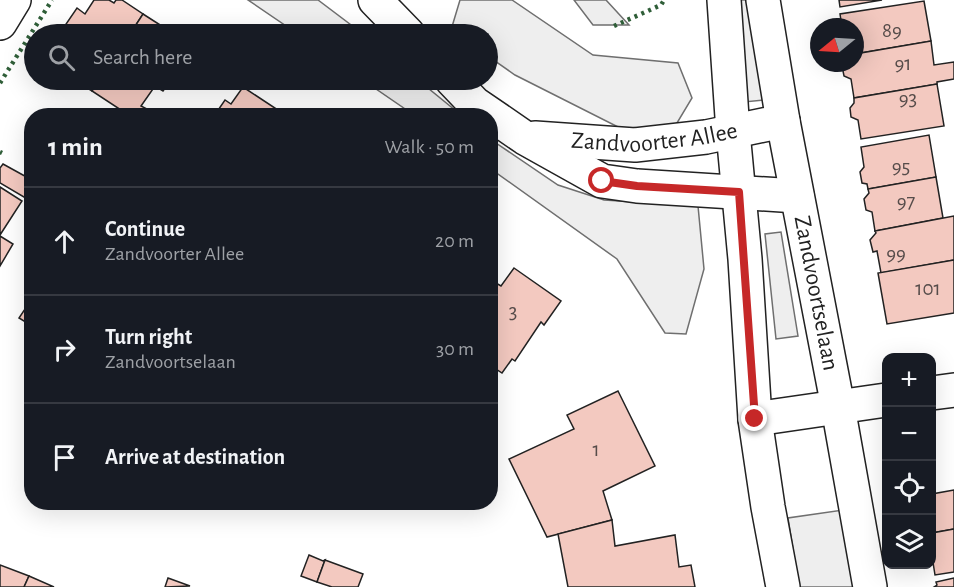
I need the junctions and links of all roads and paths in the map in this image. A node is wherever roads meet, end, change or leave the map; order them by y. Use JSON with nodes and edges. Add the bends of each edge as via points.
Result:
{"nodes":[{"id":1,"x":14,"y":0,"type":"edge"},
{"id":2,"x":375,"y":0,"type":"edge"},
{"id":3,"x":724,"y":0,"type":"edge"},
{"id":4,"x":763,"y":0,"type":"edge"},
{"id":5,"x":0,"y":23,"type":"edge"},
{"id":6,"x":398,"y":24,"type":"edge"},
{"id":7,"x":462,"y":90,"type":"edge"},
{"id":8,"x":482,"y":108,"type":"edge"},
{"id":9,"x":498,"y":119,"type":"edge"},
{"id":10,"x":783,"y":121,"type":"junction"},
{"id":11,"x":733,"y":132,"type":"junction"},
{"id":12,"x":525,"y":138,"type":"junction"},
{"id":13,"x":739,"y":192,"type":"junction"},
{"id":14,"x":797,"y":196,"type":"junction"},
{"id":15,"x":954,"y":390,"type":"edge"},
{"id":16,"x":936,"y":392,"type":"edge"},
{"id":17,"x":882,"y":401,"type":"edge"},
{"id":18,"x":838,"y":407,"type":"junction"},
{"id":19,"x":755,"y":419,"type":"junction"},
{"id":20,"x":783,"y":587,"type":"edge"},
{"id":21,"x":870,"y":587,"type":"edge"}],
"edges":[{"from":1,"to":5,"type":"main road"},
{"from":2,"to":6,"type":"main road"},
{"from":3,"to":11,"type":"main road"},
{"from":4,"to":10,"type":"main road","name":"Zandvoortselaan"},
{"from":7,"to":8,"type":"main road","name":"Zandvoorter Allee"},
{"from":9,"to":12,"type":"main road","name":"Zandvoorter Allee"},
{"from":10,"to":11,"type":"main road","name":"Zandvoorter Allee"},
{"from":10,"to":14,"type":"main road","name":"Zandvoortselaan"},
{"from":11,"to":12,"type":"main road","name":"Zandvoorter Allee","via":[[634,145]]},
{"from":11,"to":13,"type":"main road"},
{"from":12,"to":13,"type":"main road","name":"Zandvoorter Allee","via":[[602,181]]},
{"from":13,"to":14,"type":"main road","name":"Zandvoorter Allee"},
{"from":13,"to":19,"type":"main road"},
{"from":14,"to":18,"type":"main road","name":"Zandvoortselaan"},
{"from":15,"to":16,"type":"main road"},
{"from":17,"to":18,"type":"main road"},
{"from":18,"to":19,"type":"main road"},
{"from":18,"to":21,"type":"main road","name":"Zandvoortselaan"},
{"from":19,"to":20,"type":"main road"}]}
